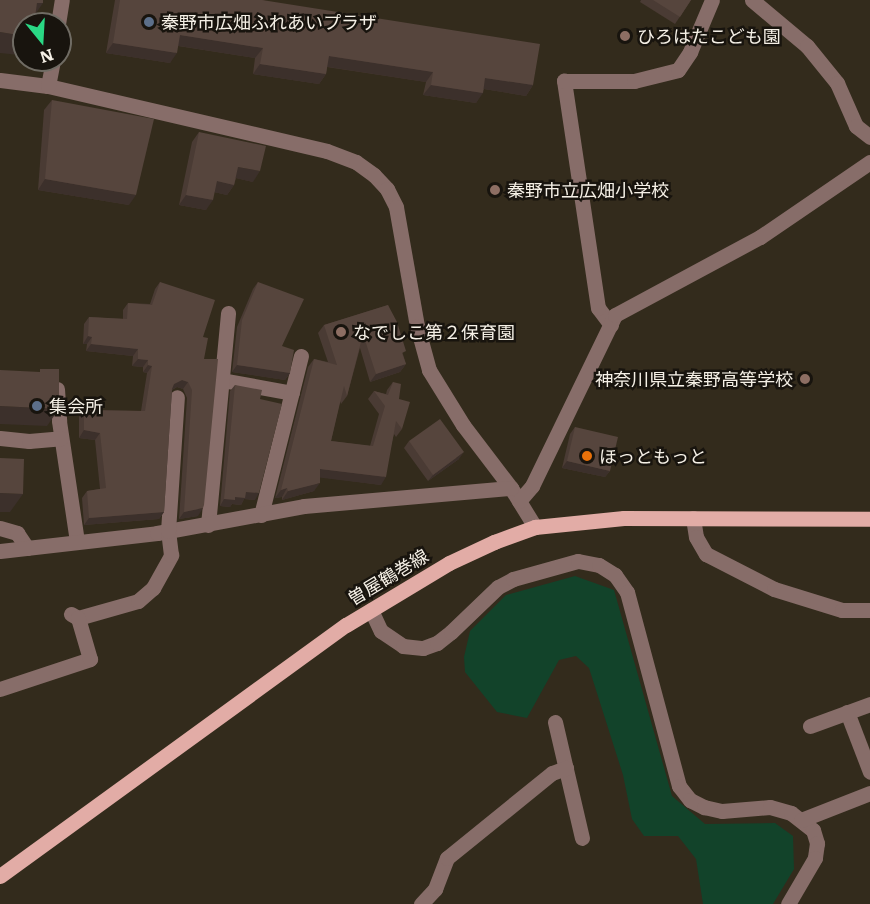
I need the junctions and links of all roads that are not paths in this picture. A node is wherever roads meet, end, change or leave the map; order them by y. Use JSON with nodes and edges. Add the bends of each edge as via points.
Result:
{"nodes":[{"id":1,"x":712,"y":0,"type":"edge"},
{"id":2,"x":752,"y":0,"type":"edge"},
{"id":3,"x":50,"y":72,"type":"edge"},
{"id":4,"x":0,"y":80,"type":"edge"},
{"id":5,"x":48,"y":86,"type":"junction"},
{"id":6,"x":870,"y":136,"type":"edge"},
{"id":7,"x":870,"y":162,"type":"edge"},
{"id":8,"x":228,"y":313,"type":"dead end"},
{"id":9,"x":611,"y":325,"type":"junction"},
{"id":10,"x":301,"y":356,"type":"dead end"},
{"id":11,"x":222,"y":380,"type":"junction"},
{"id":12,"x":57,"y":383,"type":"edge"},
{"id":13,"x":292,"y":393,"type":"junction"},
{"id":14,"x":177,"y":397,"type":"dead end"},
{"id":15,"x":0,"y":438,"type":"edge"},
{"id":16,"x":61,"y":438,"type":"junction"},
{"id":17,"x":515,"y":495,"type":"junction"},
{"id":18,"x":261,"y":514,"type":"junction"},
{"id":19,"x":693,"y":518,"type":"junction"},
{"id":20,"x":870,"y":519,"type":"edge"},
{"id":21,"x":208,"y":525,"type":"junction"},
{"id":22,"x":535,"y":527,"type":"junction"},
{"id":23,"x":0,"y":528,"type":"edge"},
{"id":24,"x":168,"y":531,"type":"junction"},
{"id":25,"x":77,"y":542,"type":"junction"},
{"id":26,"x":27,"y":548,"type":"junction"},
{"id":27,"x":0,"y":551,"type":"edge"},
{"id":28,"x":370,"y":610,"type":"junction"},
{"id":29,"x":870,"y":610,"type":"edge"},
{"id":30,"x":0,"y":689,"type":"edge"},
{"id":31,"x":870,"y":704,"type":"edge"},
{"id":32,"x":847,"y":712,"type":"junction"},
{"id":33,"x":555,"y":722,"type":"dead end"},
{"id":34,"x":810,"y":726,"type":"dead end"},
{"id":35,"x":566,"y":768,"type":"junction"},
{"id":36,"x":870,"y":772,"type":"edge"},
{"id":37,"x":870,"y":793,"type":"edge"},
{"id":38,"x":801,"y":820,"type":"junction"},
{"id":39,"x":582,"y":838,"type":"dead end"},
{"id":40,"x":0,"y":876,"type":"edge"},
{"id":41,"x":421,"y":904,"type":"edge"},
{"id":42,"x":788,"y":904,"type":"edge"}],
"edges":[{"from":1,"to":9,"type":"street","via":[[678,70],[634,81],[564,81],[598,308]]},
{"from":2,"to":6,"type":"street","via":[[807,46],[837,83],[856,126]]},
{"from":3,"to":5,"type":"street"},
{"from":4,"to":5,"type":"street"},
{"from":5,"to":17,"type":"street","via":[[327,151],[356,162],[374,175],[396,207],[417,326],[429,370],[463,425]]},
{"from":7,"to":9,"type":"street","via":[[760,237],[615,315]]},
{"from":8,"to":11,"type":"street"},
{"from":9,"to":17,"type":"street","via":[[532,486]]},
{"from":10,"to":13,"type":"street"},
{"from":11,"to":13,"type":"street"},
{"from":11,"to":21,"type":"street"},
{"from":12,"to":16,"type":"street"},
{"from":13,"to":18,"type":"street"},
{"from":14,"to":24,"type":"street"},
{"from":15,"to":16,"type":"street"},
{"from":16,"to":25,"type":"street"},
{"from":17,"to":18,"type":"street","via":[[370,498]]},
{"from":17,"to":22,"type":"street"},
{"from":18,"to":21,"type":"street"},
{"from":19,"to":20,"type":"main road","name":"曽屋鶴巻線"},
{"from":19,"to":22,"type":"main road","name":"曽屋鶴巻線","via":[[624,518]]},
{"from":19,"to":29,"type":"street","via":[[696,537],[706,554],[774,589],[842,610]]},
{"from":21,"to":24,"type":"street"},
{"from":22,"to":28,"type":"main road","name":"曽屋鶴巻線","via":[[449,563]]},
{"from":23,"to":26,"type":"street","via":[[17,533]]},
{"from":24,"to":25,"type":"street"},
{"from":24,"to":30,"type":"street","via":[[171,555],[153,588],[138,601],[74,616],[90,659]]},
{"from":25,"to":26,"type":"street"},
{"from":26,"to":27,"type":"street"},
{"from":28,"to":38,"type":"street","via":[[381,631],[403,646],[423,648],[437,643],[498,587],[513,579],[578,561],[599,565],[615,575],[627,592],[679,786],[690,800],[722,811],[770,807]]},
{"from":28,"to":40,"type":"main road","name":"曽屋鶴巻線"},
{"from":31,"to":32,"type":"street"},
{"from":32,"to":34,"type":"street"},
{"from":32,"to":36,"type":"street"},
{"from":33,"to":35,"type":"street"},
{"from":35,"to":39,"type":"street"},
{"from":35,"to":41,"type":"street","via":[[552,772],[447,858],[435,889]]},
{"from":37,"to":38,"type":"street"},
{"from":38,"to":42,"type":"street","via":[[813,830],[817,843],[815,858]]}]}
